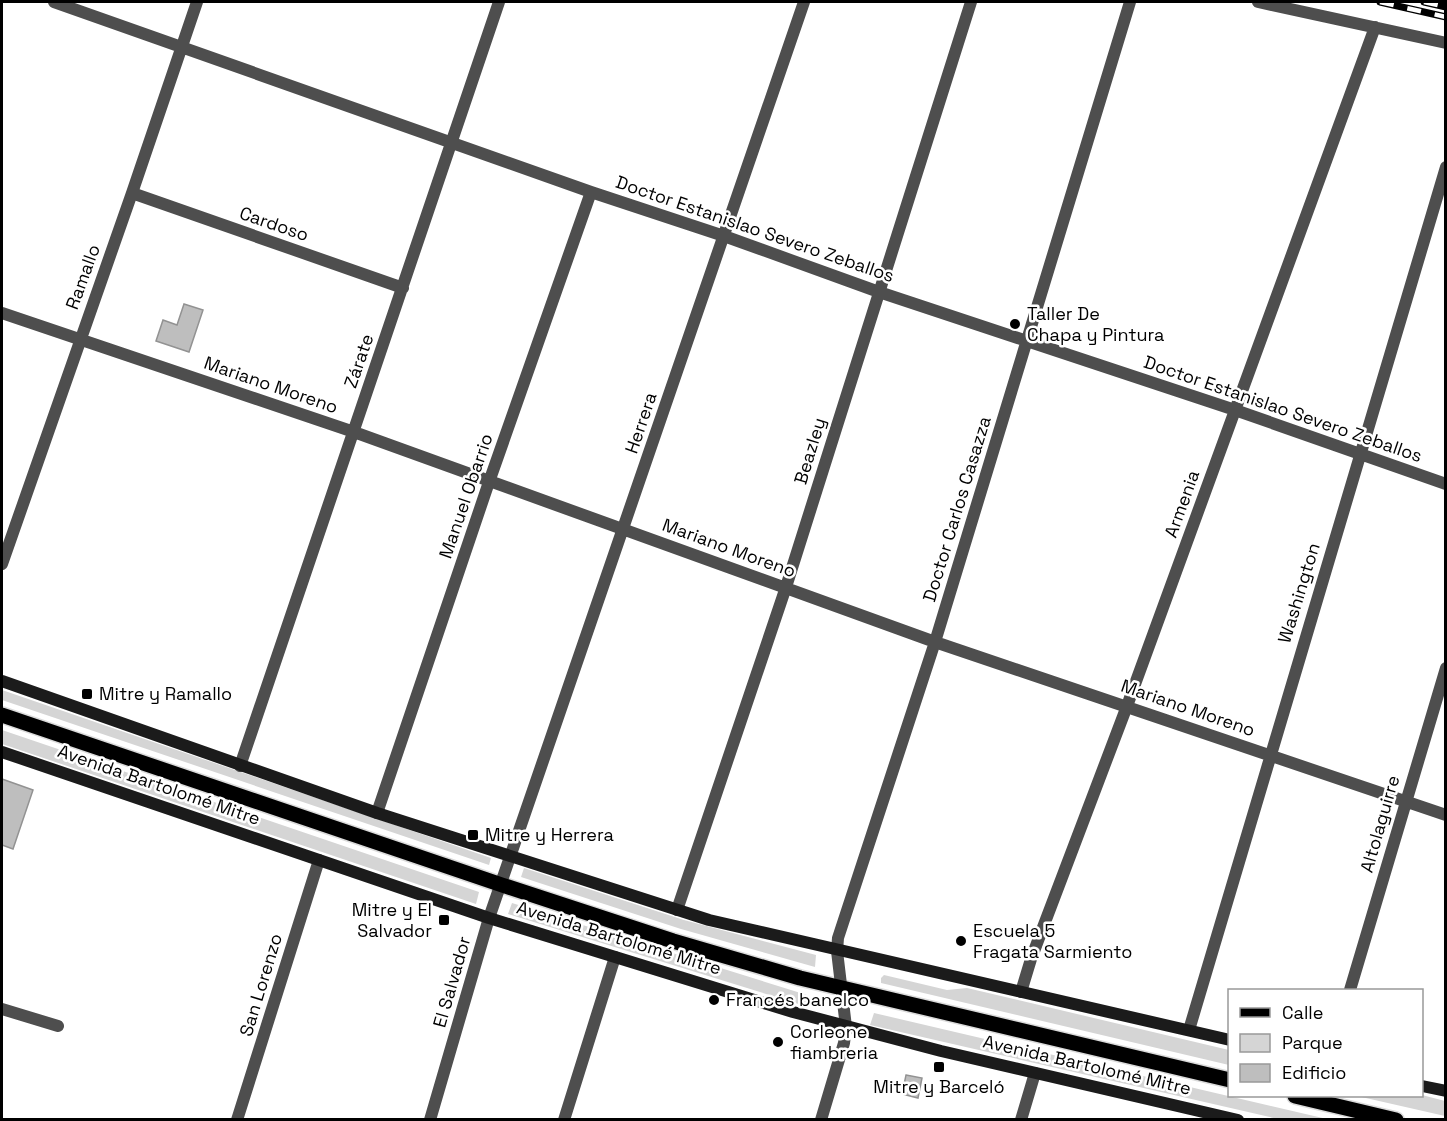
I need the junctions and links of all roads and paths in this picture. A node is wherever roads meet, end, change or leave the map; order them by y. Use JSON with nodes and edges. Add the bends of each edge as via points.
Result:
{"nodes":[{"id":1,"x":54,"y":2,"type":"edge"},
{"id":2,"x":197,"y":2,"type":"edge"},
{"id":3,"x":499,"y":2,"type":"edge"},
{"id":4,"x":804,"y":2,"type":"edge"},
{"id":5,"x":971,"y":2,"type":"edge"},
{"id":6,"x":1130,"y":2,"type":"edge"},
{"id":7,"x":1258,"y":2,"type":"edge"},
{"id":8,"x":1375,"y":27,"type":"junction"},
{"id":9,"x":1446,"y":43,"type":"edge"},
{"id":10,"x":181,"y":46,"type":"junction"},
{"id":11,"x":452,"y":143,"type":"junction"},
{"id":12,"x":1446,"y":167,"type":"edge"},
{"id":13,"x":591,"y":192,"type":"junction"},
{"id":14,"x":132,"y":193,"type":"junction"},
{"id":15,"x":724,"y":236,"type":"junction"},
{"id":16,"x":403,"y":288,"type":"junction"},
{"id":17,"x":879,"y":292,"type":"junction"},
{"id":18,"x":2,"y":312,"type":"edge"},
{"id":19,"x":80,"y":339,"type":"junction"},
{"id":20,"x":1026,"y":341,"type":"junction"},
{"id":21,"x":1235,"y":410,"type":"junction"},
{"id":22,"x":354,"y":432,"type":"junction"},
{"id":23,"x":1360,"y":455,"type":"junction"},
{"id":24,"x":489,"y":482,"type":"junction"},
{"id":25,"x":1446,"y":484,"type":"edge"},
{"id":26,"x":624,"y":530,"type":"junction"},
{"id":27,"x":2,"y":564,"type":"edge"},
{"id":28,"x":786,"y":587,"type":"junction"},
{"id":29,"x":935,"y":642,"type":"junction"},
{"id":30,"x":1446,"y":668,"type":"edge"},
{"id":31,"x":2,"y":681,"type":"edge"},
{"id":32,"x":1127,"y":706,"type":"junction"},
{"id":33,"x":2,"y":715,"type":"edge"},
{"id":34,"x":2,"y":752,"type":"edge"},
{"id":35,"x":1270,"y":755,"type":"junction"},
{"id":36,"x":240,"y":765,"type":"junction"},
{"id":37,"x":1406,"y":801,"type":"junction"},
{"id":38,"x":377,"y":813,"type":"junction"},
{"id":39,"x":1446,"y":814,"type":"edge"},
{"id":40,"x":512,"y":855,"type":"junction"},
{"id":41,"x":319,"y":860,"type":"junction"},
{"id":42,"x":502,"y":885,"type":"junction"},
{"id":43,"x":677,"y":910,"type":"junction"},
{"id":44,"x":489,"y":918,"type":"junction"},
{"id":45,"x":837,"y":951,"type":"junction"},
{"id":46,"x":615,"y":957,"type":"junction"},
{"id":47,"x":842,"y":988,"type":"junction"},
{"id":48,"x":1350,"y":989,"type":"edge"},
{"id":49,"x":1021,"y":992,"type":"junction"},
{"id":50,"x":2,"y":1009,"type":"edge"},
{"id":51,"x":58,"y":1026,"type":"dead end"},
{"id":52,"x":846,"y":1027,"type":"junction"},
{"id":53,"x":1189,"y":1030,"type":"junction"},
{"id":54,"x":1228,"y":1040,"type":"edge"},
{"id":55,"x":1035,"y":1073,"type":"junction"},
{"id":56,"x":1228,"y":1080,"type":"edge"},
{"id":57,"x":1423,"y":1086,"type":"edge"},
{"id":58,"x":1446,"y":1091,"type":"edge"},
{"id":59,"x":1303,"y":1097,"type":"edge"},
{"id":60,"x":237,"y":1119,"type":"edge"},
{"id":61,"x":430,"y":1119,"type":"edge"},
{"id":62,"x":564,"y":1119,"type":"edge"},
{"id":63,"x":821,"y":1119,"type":"edge"},
{"id":64,"x":1021,"y":1119,"type":"edge"},
{"id":65,"x":1238,"y":1119,"type":"edge"},
{"id":66,"x":1396,"y":1119,"type":"edge"}],
"edges":[{"from":1,"to":10,"type":"street","name":"Doctor Estanislao Severo Zeballos"},
{"from":2,"to":10,"type":"street","name":"Ramallo"},
{"from":3,"to":11,"type":"street","name":"Zárate"},
{"from":4,"to":15,"type":"street","name":"Herrera"},
{"from":5,"to":17,"type":"street","name":"Beazley"},
{"from":6,"to":20,"type":"street","name":"Doctor Carlos Casazza"},
{"from":7,"to":8,"type":"street"},
{"from":8,"to":9,"type":"street"},
{"from":8,"to":21,"type":"street","name":"Armenia"},
{"from":10,"to":11,"type":"street","name":"Doctor Estanislao Severo Zeballos"},
{"from":10,"to":14,"type":"street","name":"Ramallo"},
{"from":11,"to":13,"type":"street","name":"Doctor Estanislao Severo Zeballos"},
{"from":11,"to":16,"type":"street","name":"Zárate"},
{"from":12,"to":23,"type":"street","name":"Washington"},
{"from":13,"to":15,"type":"street","name":"Doctor Estanislao Severo Zeballos"},
{"from":13,"to":24,"type":"street","name":"Manuel Obarrio"},
{"from":14,"to":16,"type":"street","name":"Cardoso"},
{"from":14,"to":19,"type":"street","name":"Ramallo"},
{"from":15,"to":17,"type":"street","name":"Doctor Estanislao Severo Zeballos"},
{"from":15,"to":26,"type":"street","name":"Herrera"},
{"from":16,"to":22,"type":"street","name":"Zárate"},
{"from":17,"to":20,"type":"street","name":"Doctor Estanislao Severo Zeballos"},
{"from":17,"to":28,"type":"street","name":"Beazley"},
{"from":18,"to":19,"type":"street","name":"Mariano Moreno"},
{"from":19,"to":22,"type":"street","name":"Mariano Moreno"},
{"from":19,"to":27,"type":"street","name":"Ramallo"},
{"from":20,"to":21,"type":"street","name":"Doctor Estanislao Severo Zeballos"},
{"from":20,"to":29,"type":"street","name":"Doctor Carlos Casazza"},
{"from":21,"to":23,"type":"street","name":"Doctor Estanislao Severo Zeballos"},
{"from":21,"to":32,"type":"street","name":"Armenia"},
{"from":22,"to":24,"type":"street","name":"Mariano Moreno"},
{"from":22,"to":36,"type":"street","name":"Zárate"},
{"from":23,"to":25,"type":"street","name":"Doctor Estanislao Severo Zeballos"},
{"from":23,"to":35,"type":"street","name":"Washington"},
{"from":24,"to":26,"type":"street","name":"Mariano Moreno"},
{"from":24,"to":38,"type":"street","name":"Manuel Obarrio"},
{"from":26,"to":28,"type":"street","name":"Mariano Moreno"},
{"from":26,"to":40,"type":"street","name":"Herrera"},
{"from":28,"to":29,"type":"street","name":"Mariano Moreno"},
{"from":28,"to":43,"type":"street","name":"Beazley"},
{"from":29,"to":32,"type":"street","name":"Mariano Moreno"},
{"from":29,"to":45,"type":"street","name":"Doctor Carlos Casazza"},
{"from":30,"to":37,"type":"street","name":"Altolaguirre"},
{"from":31,"to":36,"type":"street"},
{"from":32,"to":35,"type":"street","name":"Mariano Moreno"},
{"from":32,"to":49,"type":"street","name":"Armenia"},
{"from":33,"to":42,"type":"main road","name":"Avenida Bartolomé Mitre"},
{"from":34,"to":41,"type":"street","name":"Avenida Bartolomé Mitre"},
{"from":35,"to":37,"type":"street","name":"Mariano Moreno"},
{"from":35,"to":53,"type":"street","name":"Washington"},
{"from":36,"to":38,"type":"street"},
{"from":37,"to":39,"type":"street","name":"Mariano Moreno"},
{"from":37,"to":48,"type":"street","name":"Altolaguirre"},
{"from":38,"to":40,"type":"street"},
{"from":40,"to":42,"type":"street","name":"El Salvador"},
{"from":40,"to":43,"type":"street"},
{"from":41,"to":44,"type":"street","name":"Avenida Bartolomé Mitre"},
{"from":41,"to":60,"type":"street","name":"San Lorenzo"},
{"from":42,"to":44,"type":"street","name":"El Salvador"},
{"from":42,"to":47,"type":"main road","name":"Avenida Bartolomé Mitre","via":[[673,941]]},
{"from":43,"to":45,"type":"street"},
{"from":44,"to":46,"type":"street","name":"Avenida Bartolomé Mitre"},
{"from":44,"to":61,"type":"street","name":"El Salvador"},
{"from":45,"to":47,"type":"street","name":"Doctor Carlos Casazza"},
{"from":45,"to":49,"type":"street"},
{"from":46,"to":52,"type":"street","name":"Avenida Bartolomé Mitre"},
{"from":46,"to":62,"type":"street"},
{"from":47,"to":52,"type":"street","name":"Doctor Carlos Casazza"},
{"from":47,"to":56,"type":"main road","name":"Avenida Bartolomé Mitre"},
{"from":49,"to":53,"type":"street"},
{"from":50,"to":51,"type":"street"},
{"from":52,"to":55,"type":"street","name":"Avenida Bartolomé Mitre"},
{"from":52,"to":63,"type":"street","name":"Doctor Carlos Casazza"},
{"from":53,"to":54,"type":"street"},
{"from":55,"to":64,"type":"street"},
{"from":55,"to":65,"type":"street","name":"Avenida Bartolomé Mitre"},
{"from":57,"to":58,"type":"street"},
{"from":59,"to":66,"type":"main road"}]}
